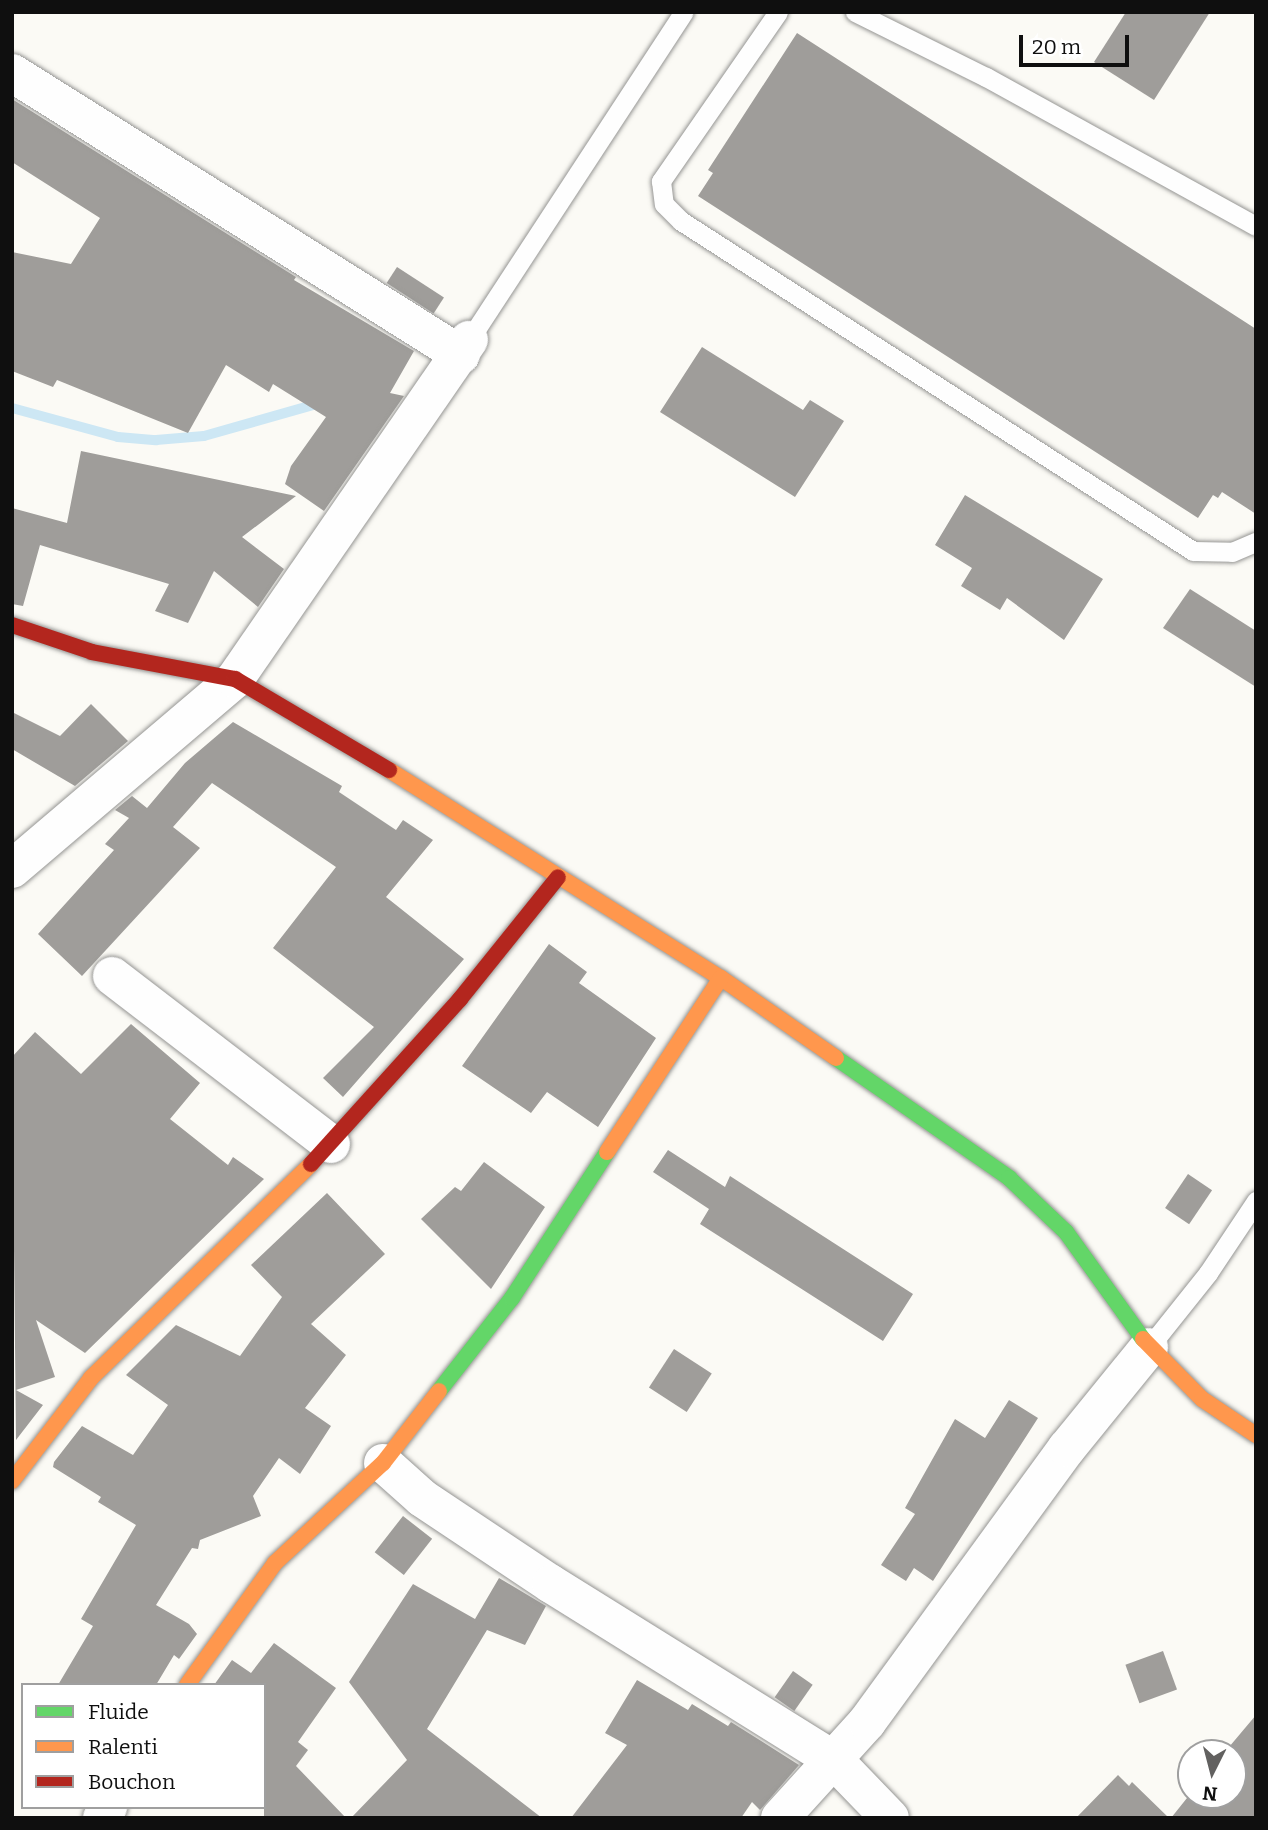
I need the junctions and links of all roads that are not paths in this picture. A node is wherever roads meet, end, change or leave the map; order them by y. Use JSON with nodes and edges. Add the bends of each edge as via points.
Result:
{"nodes":[{"id":1,"x":684,"y":12,"type":"edge"},
{"id":2,"x":778,"y":12,"type":"edge"},
{"id":3,"x":855,"y":12,"type":"edge"},
{"id":4,"x":12,"y":73,"type":"edge"},
{"id":5,"x":1256,"y":226,"type":"edge"},
{"id":6,"x":465,"y":348,"type":"junction"},
{"id":7,"x":1256,"y":542,"type":"edge"},
{"id":8,"x":12,"y":625,"type":"edge"},
{"id":9,"x":235,"y":680,"type":"junction"},
{"id":10,"x":12,"y":869,"type":"edge"},
{"id":11,"x":558,"y":877,"type":"junction"},
{"id":12,"x":113,"y":976,"type":"dead end"},
{"id":13,"x":721,"y":978,"type":"junction"},
{"id":14,"x":331,"y":1144,"type":"junction"},
{"id":15,"x":1256,"y":1201,"type":"edge"},
{"id":16,"x":1149,"y":1347,"type":"junction"},
{"id":17,"x":1256,"y":1435,"type":"edge"},
{"id":18,"x":383,"y":1463,"type":"junction"},
{"id":19,"x":12,"y":1481,"type":"edge"},
{"id":20,"x":188,"y":1683,"type":"edge"},
{"id":21,"x":835,"y":1761,"type":"junction"},
{"id":22,"x":780,"y":1818,"type":"edge"},
{"id":23,"x":890,"y":1818,"type":"edge"}],
"edges":[{"from":1,"to":6,"type":"lane"},
{"from":2,"to":7,"type":"lane","via":[[661,181],[664,204],[681,221],[1193,551],[1231,552]]},
{"from":3,"to":5,"type":"lane","via":[[986,77]]},
{"from":4,"to":6,"type":"street"},
{"from":6,"to":9,"type":"street"},
{"from":8,"to":9,"type":"street","via":[[92,652]]},
{"from":9,"to":10,"type":"street"},
{"from":9,"to":11,"type":"street","via":[[333,735]]},
{"from":11,"to":13,"type":"street"},
{"from":11,"to":14,"type":"street","via":[[460,999]]},
{"from":12,"to":14,"type":"street"},
{"from":13,"to":16,"type":"street","via":[[1009,1178],[1066,1232]]},
{"from":13,"to":18,"type":"street","via":[[512,1298]]},
{"from":14,"to":19,"type":"street","via":[[90,1378]]},
{"from":15,"to":16,"type":"lane","via":[[1208,1273]]},
{"from":16,"to":17,"type":"street","via":[[1202,1399]]},
{"from":16,"to":21,"type":"street","via":[[1067,1448]]},
{"from":18,"to":20,"type":"street","via":[[275,1563]]},
{"from":18,"to":21,"type":"street","via":[[422,1498],[551,1584]]},
{"from":21,"to":22,"type":"street"},
{"from":21,"to":23,"type":"street"}]}
